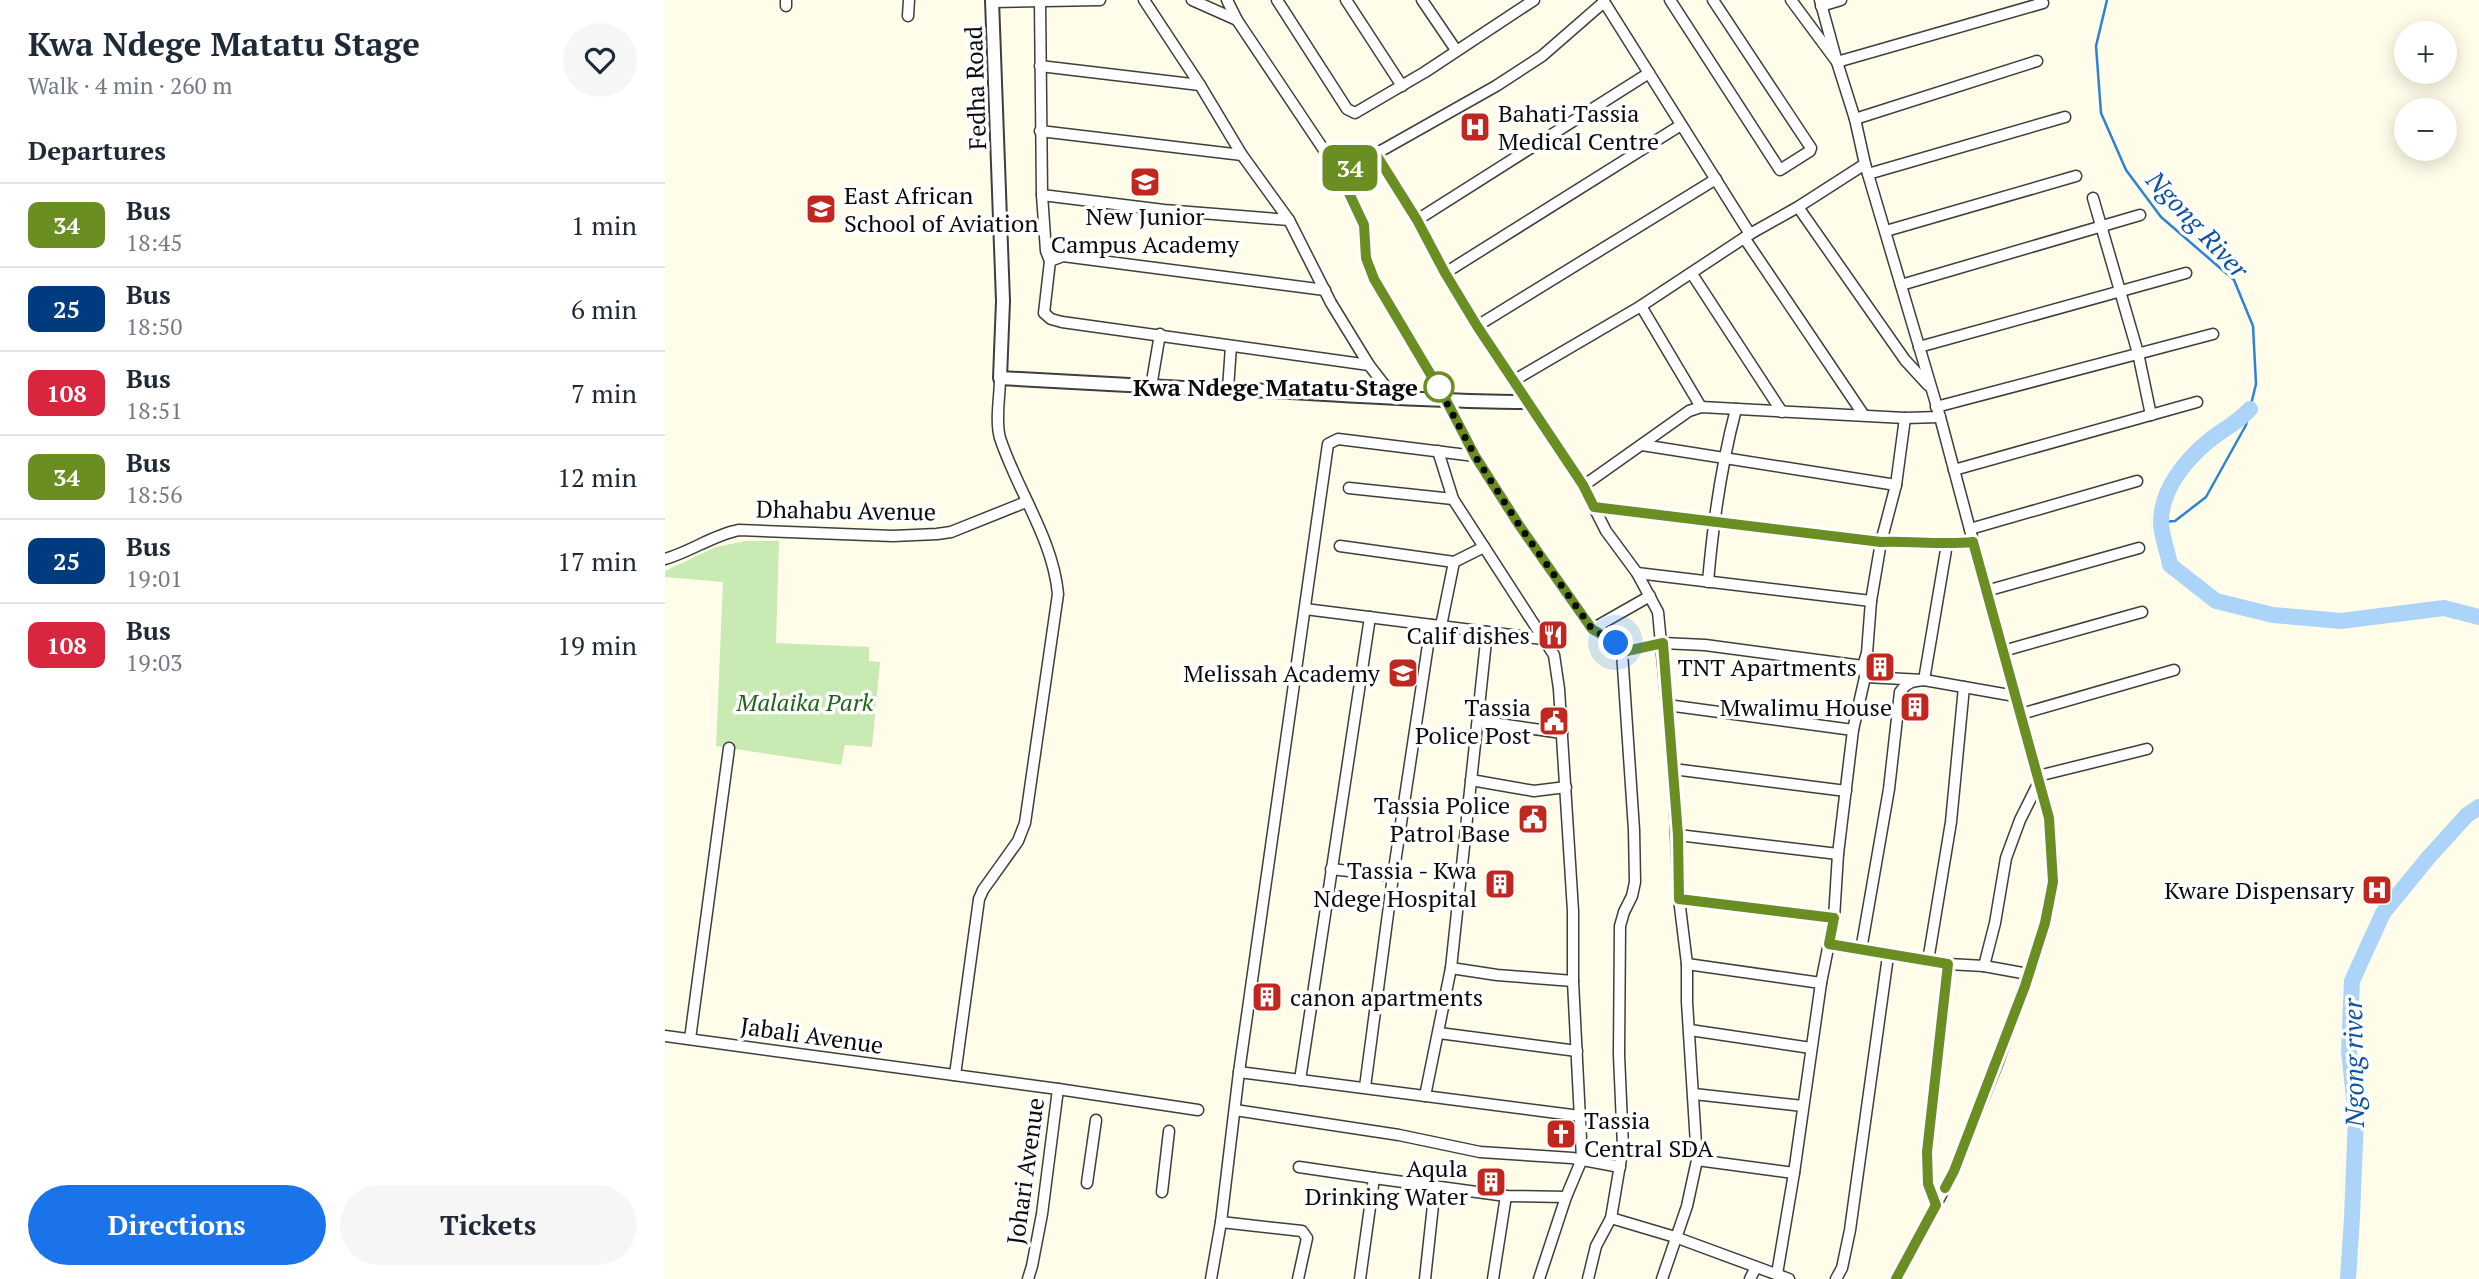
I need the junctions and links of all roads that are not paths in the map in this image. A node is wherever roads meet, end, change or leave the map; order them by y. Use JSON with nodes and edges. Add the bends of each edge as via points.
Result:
{"nodes":[{"id":1,"x":909,"y":0,"type":"edge"},
{"id":2,"x":1043,"y":0,"type":"edge"},
{"id":3,"x":1100,"y":0,"type":"edge"},
{"id":4,"x":1144,"y":0,"type":"edge"},
{"id":5,"x":1192,"y":0,"type":"edge"},
{"id":6,"x":1227,"y":0,"type":"edge"},
{"id":7,"x":1277,"y":0,"type":"edge"},
{"id":8,"x":1346,"y":0,"type":"edge"},
{"id":9,"x":1422,"y":0,"type":"edge"},
{"id":10,"x":1534,"y":0,"type":"edge"},
{"id":11,"x":1670,"y":0,"type":"edge"},
{"id":12,"x":1713,"y":0,"type":"edge"},
{"id":13,"x":1791,"y":0,"type":"edge"},
{"id":14,"x":1841,"y":0,"type":"edge"},
{"id":15,"x":992,"y":1,"type":"edge"},
{"id":16,"x":1604,"y":1,"type":"edge"},
{"id":17,"x":1820,"y":3,"type":"edge"},
{"id":18,"x":2043,"y":3,"type":"dead end"},
{"id":19,"x":908,"y":16,"type":"dead end"},
{"id":20,"x":1237,"y":20,"type":"junction"},
{"id":21,"x":1456,"y":50,"type":"junction"},
{"id":22,"x":2037,"y":61,"type":"dead end"},
{"id":23,"x":1837,"y":62,"type":"junction"},
{"id":24,"x":1040,"y":66,"type":"junction"},
{"id":25,"x":1649,"y":73,"type":"junction"},
{"id":26,"x":1201,"y":85,"type":"junction"},
{"id":27,"x":1402,"y":86,"type":"junction"},
{"id":28,"x":2065,"y":117,"type":"dead end"},
{"id":29,"x":1855,"y":119,"type":"junction"},
{"id":30,"x":1681,"y":125,"type":"junction"},
{"id":31,"x":1040,"y":131,"type":"junction"},
{"id":32,"x":1375,"y":153,"type":"junction"},
{"id":33,"x":1242,"y":155,"type":"junction"},
{"id":34,"x":1867,"y":169,"type":"junction"},
{"id":35,"x":1340,"y":174,"type":"junction"},
{"id":36,"x":2076,"y":176,"type":"dead end"},
{"id":37,"x":1716,"y":179,"type":"junction"},
{"id":38,"x":1042,"y":195,"type":"junction"},
{"id":39,"x":2093,"y":198,"type":"dead end"},
{"id":40,"x":1798,"y":207,"type":"junction"},
{"id":41,"x":2140,"y":215,"type":"dead end"},
{"id":42,"x":1289,"y":220,"type":"junction"},
{"id":43,"x":1417,"y":220,"type":"junction"},
{"id":44,"x":2102,"y":226,"type":"junction"},
{"id":45,"x":1887,"y":231,"type":"junction"},
{"id":46,"x":1747,"y":236,"type":"junction"},
{"id":47,"x":1050,"y":261,"type":"junction"},
{"id":48,"x":1445,"y":273,"type":"junction"},
{"id":49,"x":2186,"y":273,"type":"dead end"},
{"id":50,"x":1692,"y":274,"type":"junction"},
{"id":51,"x":1902,"y":285,"type":"junction"},
{"id":52,"x":1325,"y":290,"type":"junction"},
{"id":53,"x":2120,"y":291,"type":"junction"},
{"id":54,"x":1641,"y":306,"type":"junction"},
{"id":55,"x":1477,"y":326,"type":"junction"},
{"id":56,"x":1160,"y":334,"type":"junction"},
{"id":57,"x":2213,"y":334,"type":"dead end"},
{"id":58,"x":1231,"y":346,"type":"junction"},
{"id":59,"x":1919,"y":347,"type":"junction"},
{"id":60,"x":2138,"y":354,"type":"junction"},
{"id":61,"x":1369,"y":365,"type":"junction"},
{"id":62,"x":1000,"y":378,"type":"junction"},
{"id":63,"x":1513,"y":381,"type":"junction"},
{"id":64,"x":1929,"y":386,"type":"junction"},
{"id":65,"x":1151,"y":387,"type":"junction"},
{"id":66,"x":1228,"y":388,"type":"junction"},
{"id":67,"x":1393,"y":396,"type":"junction"},
{"id":68,"x":1447,"y":402,"type":"junction"},
{"id":69,"x":1526,"y":402,"type":"junction"},
{"id":70,"x":2197,"y":402,"type":"dead end"},
{"id":71,"x":1701,"y":407,"type":"junction"},
{"id":72,"x":1736,"y":409,"type":"junction"},
{"id":73,"x":1782,"y":412,"type":"junction"},
{"id":74,"x":1938,"y":412,"type":"junction"},
{"id":75,"x":1863,"y":414,"type":"junction"},
{"id":76,"x":2151,"y":415,"type":"junction"},
{"id":77,"x":1905,"y":418,"type":"junction"},
{"id":78,"x":1642,"y":445,"type":"junction"},
{"id":79,"x":1439,"y":451,"type":"junction"},
{"id":80,"x":1475,"y":456,"type":"junction"},
{"id":81,"x":1724,"y":457,"type":"junction"},
{"id":82,"x":1954,"y":470,"type":"junction"},
{"id":83,"x":2137,"y":481,"type":"dead end"},
{"id":84,"x":1583,"y":485,"type":"junction"},
{"id":85,"x":1896,"y":485,"type":"junction"},
{"id":86,"x":1349,"y":488,"type":"dead end"},
{"id":87,"x":1453,"y":499,"type":"junction"},
{"id":88,"x":1026,"y":502,"type":"junction"},
{"id":89,"x":1594,"y":507,"type":"junction"},
{"id":90,"x":1713,"y":522,"type":"junction"},
{"id":91,"x":1970,"y":529,"type":"junction"},
{"id":92,"x":1881,"y":542,"type":"junction"},
{"id":93,"x":1973,"y":542,"type":"junction"},
{"id":94,"x":1947,"y":544,"type":"junction"},
{"id":95,"x":1340,"y":546,"type":"dead end"},
{"id":96,"x":1484,"y":547,"type":"junction"},
{"id":97,"x":2139,"y":548,"type":"dead end"},
{"id":98,"x":665,"y":559,"type":"edge"},
{"id":99,"x":1454,"y":562,"type":"junction"},
{"id":100,"x":1637,"y":573,"type":"junction"},
{"id":101,"x":1708,"y":582,"type":"junction"},
{"id":102,"x":1986,"y":591,"type":"junction"},
{"id":103,"x":1650,"y":596,"type":"junction"},
{"id":104,"x":1871,"y":601,"type":"junction"},
{"id":105,"x":1305,"y":609,"type":"junction"},
{"id":106,"x":2142,"y":612,"type":"dead end"},
{"id":107,"x":1370,"y":617,"type":"junction"},
{"id":108,"x":1436,"y":625,"type":"junction"},
{"id":109,"x":1592,"y":629,"type":"junction"},
{"id":110,"x":1487,"y":632,"type":"junction"},
{"id":111,"x":1543,"y":639,"type":"junction"},
{"id":112,"x":1663,"y":643,"type":"junction"},
{"id":113,"x":2003,"y":651,"type":"junction"},
{"id":114,"x":1622,"y":652,"type":"junction"},
{"id":115,"x":2173,"y":670,"type":"dead end"},
{"id":116,"x":1864,"y":672,"type":"junction"},
{"id":117,"x":1924,"y":680,"type":"junction"},
{"id":118,"x":1963,"y":687,"type":"junction"},
{"id":119,"x":2015,"y":696,"type":"junction"},
{"id":120,"x":1667,"y":705,"type":"junction"},
{"id":121,"x":2021,"y":714,"type":"junction"},
{"id":122,"x":1478,"y":721,"type":"junction"},
{"id":123,"x":1853,"y":730,"type":"junction"},
{"id":124,"x":1562,"y":733,"type":"junction"},
{"id":125,"x":729,"y":748,"type":"dead end"},
{"id":126,"x":2147,"y":749,"type":"dead end"},
{"id":127,"x":1673,"y":769,"type":"junction"},
{"id":128,"x":2039,"y":779,"type":"junction"},
{"id":129,"x":1471,"y":780,"type":"junction"},
{"id":130,"x":1566,"y":787,"type":"junction"},
{"id":131,"x":1846,"y":792,"type":"junction"},
{"id":132,"x":1678,"y":835,"type":"junction"},
{"id":133,"x":1838,"y":854,"type":"junction"},
{"id":134,"x":1331,"y":869,"type":"junction"},
{"id":135,"x":1393,"y":876,"type":"junction"},
{"id":136,"x":1679,"y":899,"type":"junction"},
{"id":137,"x":1834,"y":918,"type":"junction"},
{"id":138,"x":1829,"y":944,"type":"junction"},
{"id":139,"x":1861,"y":950,"type":"junction"},
{"id":140,"x":1888,"y":956,"type":"junction"},
{"id":141,"x":1929,"y":961,"type":"junction"},
{"id":142,"x":1687,"y":964,"type":"junction"},
{"id":143,"x":1948,"y":964,"type":"junction"},
{"id":144,"x":1984,"y":966,"type":"junction"},
{"id":145,"x":1451,"y":968,"type":"junction"},
{"id":146,"x":2028,"y":974,"type":"junction"},
{"id":147,"x":1573,"y":981,"type":"junction"},
{"id":148,"x":1821,"y":983,"type":"junction"},
{"id":149,"x":1690,"y":1030,"type":"junction"},
{"id":150,"x":1439,"y":1033,"type":"junction"},
{"id":151,"x":665,"y":1036,"type":"edge"},
{"id":152,"x":690,"y":1039,"type":"junction"},
{"id":153,"x":1811,"y":1048,"type":"junction"},
{"id":154,"x":1577,"y":1051,"type":"junction"},
{"id":155,"x":1239,"y":1072,"type":"junction"},
{"id":156,"x":954,"y":1075,"type":"junction"},
{"id":157,"x":1300,"y":1080,"type":"junction"},
{"id":158,"x":1365,"y":1087,"type":"junction"},
{"id":159,"x":1058,"y":1089,"type":"junction"},
{"id":160,"x":1694,"y":1094,"type":"junction"},
{"id":161,"x":1425,"y":1096,"type":"junction"},
{"id":162,"x":1803,"y":1106,"type":"junction"},
{"id":163,"x":1198,"y":1110,"type":"dead end"},
{"id":164,"x":1235,"y":1110,"type":"junction"},
{"id":165,"x":1580,"y":1116,"type":"junction"},
{"id":166,"x":1096,"y":1120,"type":"dead end"},
{"id":167,"x":1169,"y":1131,"type":"dead end"},
{"id":168,"x":1582,"y":1159,"type":"junction"},
{"id":169,"x":1697,"y":1160,"type":"junction"},
{"id":170,"x":1299,"y":1167,"type":"dead end"},
{"id":171,"x":1621,"y":1167,"type":"junction"},
{"id":172,"x":1794,"y":1173,"type":"junction"},
{"id":173,"x":1374,"y":1178,"type":"junction"},
{"id":174,"x":1087,"y":1183,"type":"dead end"},
{"id":175,"x":1435,"y":1187,"type":"junction"},
{"id":176,"x":1162,"y":1192,"type":"dead end"},
{"id":177,"x":1506,"y":1196,"type":"junction"},
{"id":178,"x":1566,"y":1197,"type":"junction"},
{"id":179,"x":1936,"y":1205,"type":"junction"},
{"id":180,"x":1611,"y":1218,"type":"junction"},
{"id":181,"x":1221,"y":1222,"type":"junction"},
{"id":182,"x":1675,"y":1237,"type":"junction"},
{"id":183,"x":1756,"y":1267,"type":"junction"},
{"id":184,"x":1777,"y":1274,"type":"junction"},
{"id":185,"x":1665,"y":1278,"type":"edge"},
{"id":186,"x":1028,"y":1279,"type":"edge"},
{"id":187,"x":1210,"y":1279,"type":"edge"},
{"id":188,"x":1298,"y":1279,"type":"edge"},
{"id":189,"x":1360,"y":1279,"type":"edge"},
{"id":190,"x":1425,"y":1279,"type":"edge"},
{"id":191,"x":1493,"y":1279,"type":"edge"},
{"id":192,"x":1539,"y":1279,"type":"edge"},
{"id":193,"x":1588,"y":1279,"type":"edge"},
{"id":194,"x":1750,"y":1279,"type":"edge"},
{"id":195,"x":1789,"y":1279,"type":"edge"},
{"id":196,"x":1836,"y":1279,"type":"edge"},
{"id":197,"x":1896,"y":1279,"type":"edge"}],
"edges":[{"from":1,"to":19,"type":"street"},
{"from":2,"to":3,"type":"street"},
{"from":2,"to":15,"type":"street"},
{"from":2,"to":24,"type":"street"},
{"from":4,"to":26,"type":"street"},
{"from":5,"to":20,"type":"street"},
{"from":6,"to":20,"type":"street"},
{"from":7,"to":27,"type":"street","via":[[1350,113]]},
{"from":8,"to":27,"type":"street"},
{"from":9,"to":21,"type":"street"},
{"from":10,"to":21,"type":"street"},
{"from":11,"to":12,"type":"street","via":[[1780,170],[1811,148]]},
{"from":13,"to":23,"type":"street"},
{"from":14,"to":17,"type":"street"},
{"from":15,"to":62,"type":"street","name":"Fedha Road","via":[[1003,301]]},
{"from":16,"to":25,"type":"street"},
{"from":16,"to":32,"type":"street","via":[[1542,56]]},
{"from":17,"to":23,"type":"street"},
{"from":18,"to":23,"type":"street"},
{"from":20,"to":35,"type":"street"},
{"from":21,"to":27,"type":"street"},
{"from":22,"to":29,"type":"street"},
{"from":23,"to":29,"type":"street"},
{"from":24,"to":26,"type":"street"},
{"from":24,"to":31,"type":"street"},
{"from":25,"to":30,"type":"street"},
{"from":25,"to":43,"type":"street"},
{"from":26,"to":33,"type":"street"},
{"from":28,"to":34,"type":"street"},
{"from":29,"to":34,"type":"street"},
{"from":30,"to":37,"type":"street"},
{"from":30,"to":48,"type":"street"},
{"from":31,"to":33,"type":"street"},
{"from":31,"to":38,"type":"street"},
{"from":32,"to":35,"type":"street"},
{"from":32,"to":43,"type":"street"},
{"from":33,"to":42,"type":"street"},
{"from":34,"to":40,"type":"street"},
{"from":34,"to":45,"type":"street"},
{"from":35,"to":68,"type":"street","via":[[1364,225],[1366,258],[1374,279]]},
{"from":36,"to":45,"type":"street"},
{"from":37,"to":46,"type":"street"},
{"from":37,"to":55,"type":"street"},
{"from":38,"to":42,"type":"street"},
{"from":38,"to":47,"type":"street"},
{"from":39,"to":44,"type":"street"},
{"from":40,"to":46,"type":"street"},
{"from":40,"to":64,"type":"street","via":[[1905,360]]},
{"from":41,"to":44,"type":"street"},
{"from":42,"to":52,"type":"street"},
{"from":43,"to":48,"type":"street"},
{"from":44,"to":51,"type":"street"},
{"from":44,"to":53,"type":"street"},
{"from":45,"to":51,"type":"street"},
{"from":46,"to":50,"type":"street"},
{"from":46,"to":75,"type":"street"},
{"from":47,"to":52,"type":"street","via":[[1063,256]]},
{"from":47,"to":56,"type":"street","via":[[1047,317]]},
{"from":48,"to":55,"type":"street"},
{"from":49,"to":53,"type":"street"},
{"from":50,"to":54,"type":"street"},
{"from":50,"to":73,"type":"street"},
{"from":51,"to":59,"type":"street"},
{"from":52,"to":61,"type":"street"},
{"from":53,"to":59,"type":"street"},
{"from":53,"to":60,"type":"street"},
{"from":54,"to":63,"type":"street"},
{"from":54,"to":71,"type":"street"},
{"from":55,"to":63,"type":"street"},
{"from":56,"to":58,"type":"street"},
{"from":56,"to":65,"type":"street"},
{"from":57,"to":60,"type":"street"},
{"from":58,"to":61,"type":"street"},
{"from":58,"to":66,"type":"street"},
{"from":59,"to":64,"type":"street"},
{"from":60,"to":74,"type":"street"},
{"from":60,"to":76,"type":"street"},
{"from":61,"to":67,"type":"street"},
{"from":62,"to":65,"type":"street"},
{"from":62,"to":88,"type":"street","via":[[999,436]]},
{"from":63,"to":69,"type":"street"},
{"from":64,"to":74,"type":"street"},
{"from":65,"to":66,"type":"street"},
{"from":66,"to":67,"type":"street"},
{"from":67,"to":68,"type":"street"},
{"from":68,"to":69,"type":"street"},
{"from":68,"to":80,"type":"street"},
{"from":69,"to":84,"type":"street"},
{"from":70,"to":76,"type":"street"},
{"from":71,"to":72,"type":"street"},
{"from":71,"to":78,"type":"street"},
{"from":72,"to":73,"type":"street"},
{"from":72,"to":81,"type":"street"},
{"from":73,"to":75,"type":"street"},
{"from":74,"to":77,"type":"street"},
{"from":74,"to":82,"type":"street"},
{"from":75,"to":77,"type":"street"},
{"from":76,"to":82,"type":"street"},
{"from":77,"to":85,"type":"street"},
{"from":78,"to":81,"type":"street"},
{"from":78,"to":84,"type":"street"},
{"from":79,"to":80,"type":"street"},
{"from":79,"to":87,"type":"street"},
{"from":79,"to":105,"type":"street","via":[[1338,439],[1328,444]]},
{"from":80,"to":109,"type":"street"},
{"from":81,"to":85,"type":"street"},
{"from":81,"to":90,"type":"street"},
{"from":82,"to":91,"type":"street"},
{"from":83,"to":91,"type":"street"},
{"from":84,"to":89,"type":"street"},
{"from":85,"to":92,"type":"street"},
{"from":86,"to":87,"type":"street"},
{"from":87,"to":96,"type":"street"},
{"from":88,"to":98,"type":"street","name":"Dhahabu Avenue","via":[[951,532],[893,536],[739,530]]},
{"from":88,"to":156,"type":"street","via":[[1049,553],[1058,594],[1025,823],[978,905]]},
{"from":89,"to":90,"type":"street"},
{"from":89,"to":100,"type":"street"},
{"from":90,"to":92,"type":"street"},
{"from":90,"to":101,"type":"street"},
{"from":91,"to":93,"type":"street"},
{"from":92,"to":94,"type":"street"},
{"from":92,"to":104,"type":"street"},
{"from":93,"to":94,"type":"street"},
{"from":93,"to":102,"type":"street"},
{"from":94,"to":117,"type":"street"},
{"from":95,"to":99,"type":"street"},
{"from":96,"to":99,"type":"street"},
{"from":96,"to":111,"type":"street"},
{"from":97,"to":102,"type":"street"},
{"from":99,"to":108,"type":"street"},
{"from":100,"to":101,"type":"street"},
{"from":100,"to":103,"type":"street"},
{"from":101,"to":104,"type":"street"},
{"from":102,"to":113,"type":"street"},
{"from":103,"to":109,"type":"street"},
{"from":103,"to":112,"type":"street"},
{"from":104,"to":116,"type":"street"},
{"from":105,"to":107,"type":"street"},
{"from":105,"to":155,"type":"street"},
{"from":106,"to":113,"type":"street"},
{"from":107,"to":108,"type":"street"},
{"from":107,"to":134,"type":"street"},
{"from":108,"to":110,"type":"street"},
{"from":108,"to":135,"type":"street"},
{"from":109,"to":114,"type":"street"},
{"from":110,"to":111,"type":"street"},
{"from":110,"to":122,"type":"street"},
{"from":111,"to":124,"type":"street","via":[[1554,655]]},
{"from":112,"to":114,"type":"street"},
{"from":112,"to":116,"type":"street","via":[[1705,645]]},
{"from":112,"to":120,"type":"street"},
{"from":113,"to":119,"type":"street"},
{"from":114,"to":171,"type":"street","via":[[1635,882],[1620,926]]},
{"from":115,"to":121,"type":"street"},
{"from":116,"to":117,"type":"street"},
{"from":116,"to":123,"type":"street"},
{"from":117,"to":118,"type":"street"},
{"from":117,"to":139,"type":"street","via":[[1910,682],[1899,695],[1889,789]]},
{"from":118,"to":119,"type":"street"},
{"from":118,"to":141,"type":"street","via":[[1951,822]]},
{"from":119,"to":121,"type":"street"},
{"from":120,"to":123,"type":"street"},
{"from":120,"to":127,"type":"street"},
{"from":121,"to":128,"type":"street"},
{"from":122,"to":124,"type":"street"},
{"from":122,"to":129,"type":"street"},
{"from":123,"to":131,"type":"street"},
{"from":124,"to":130,"type":"street"},
{"from":125,"to":152,"type":"street"},
{"from":126,"to":128,"type":"street"},
{"from":127,"to":131,"type":"street"},
{"from":127,"to":132,"type":"street"},
{"from":128,"to":144,"type":"street","via":[[2006,858]]},
{"from":128,"to":146,"type":"street","via":[[2049,818],[2053,882]]},
{"from":129,"to":130,"type":"street","via":[[1534,791]]},
{"from":129,"to":145,"type":"street"},
{"from":130,"to":147,"type":"street"},
{"from":131,"to":133,"type":"street"},
{"from":132,"to":133,"type":"street"},
{"from":132,"to":136,"type":"street"},
{"from":133,"to":137,"type":"street"},
{"from":134,"to":135,"type":"street"},
{"from":134,"to":157,"type":"street"},
{"from":135,"to":158,"type":"street"},
{"from":136,"to":137,"type":"street"},
{"from":136,"to":142,"type":"street"},
{"from":137,"to":138,"type":"street"},
{"from":138,"to":139,"type":"street"},
{"from":138,"to":148,"type":"street"},
{"from":139,"to":140,"type":"street"},
{"from":140,"to":141,"type":"street"},
{"from":140,"to":196,"type":"street","via":[[1850,1230]]},
{"from":141,"to":143,"type":"street"},
{"from":142,"to":148,"type":"street"},
{"from":142,"to":149,"type":"street"},
{"from":143,"to":144,"type":"street"},
{"from":143,"to":179,"type":"street","via":[[1927,1152],[1928,1184]]},
{"from":144,"to":146,"type":"street"},
{"from":145,"to":147,"type":"street"},
{"from":145,"to":150,"type":"street"},
{"from":146,"to":179,"type":"street","via":[[1988,1087]]},
{"from":147,"to":154,"type":"street"},
{"from":148,"to":153,"type":"street"},
{"from":149,"to":153,"type":"street"},
{"from":149,"to":160,"type":"street"},
{"from":150,"to":154,"type":"street"},
{"from":150,"to":161,"type":"street"},
{"from":151,"to":152,"type":"street","name":"Jabali Avenue"},
{"from":152,"to":156,"type":"street","name":"Jabali Avenue"},
{"from":153,"to":162,"type":"street"},
{"from":154,"to":165,"type":"street"},
{"from":155,"to":157,"type":"street"},
{"from":155,"to":164,"type":"street"},
{"from":156,"to":159,"type":"street","name":"Johari Avenue"},
{"from":157,"to":158,"type":"street"},
{"from":158,"to":161,"type":"street"},
{"from":159,"to":163,"type":"street"},
{"from":159,"to":186,"type":"street","name":"Johari Avenue","via":[[1042,1214]]},
{"from":160,"to":162,"type":"street"},
{"from":160,"to":169,"type":"street"},
{"from":161,"to":165,"type":"street"},
{"from":162,"to":172,"type":"street"},
{"from":164,"to":168,"type":"street","via":[[1480,1152]]},
{"from":164,"to":181,"type":"street"},
{"from":165,"to":168,"type":"street"},
{"from":166,"to":174,"type":"street"},
{"from":167,"to":176,"type":"street"},
{"from":168,"to":171,"type":"street"},
{"from":168,"to":178,"type":"street"},
{"from":169,"to":172,"type":"street"},
{"from":169,"to":182,"type":"street","via":[[1688,1206]]},
{"from":170,"to":173,"type":"street"},
{"from":171,"to":180,"type":"street"},
{"from":172,"to":184,"type":"street"},
{"from":173,"to":175,"type":"street"},
{"from":173,"to":189,"type":"street"},
{"from":175,"to":177,"type":"street"},
{"from":175,"to":190,"type":"street"},
{"from":177,"to":178,"type":"street"},
{"from":177,"to":191,"type":"street"},
{"from":178,"to":192,"type":"street"},
{"from":179,"to":197,"type":"street"},
{"from":180,"to":182,"type":"street"},
{"from":180,"to":193,"type":"street","via":[[1596,1246]]},
{"from":181,"to":187,"type":"street"},
{"from":181,"to":188,"type":"street","via":[[1304,1233],[1307,1238]]},
{"from":182,"to":183,"type":"street"},
{"from":182,"to":185,"type":"street"},
{"from":183,"to":184,"type":"street"},
{"from":183,"to":194,"type":"street"},
{"from":184,"to":195,"type":"street"}]}
